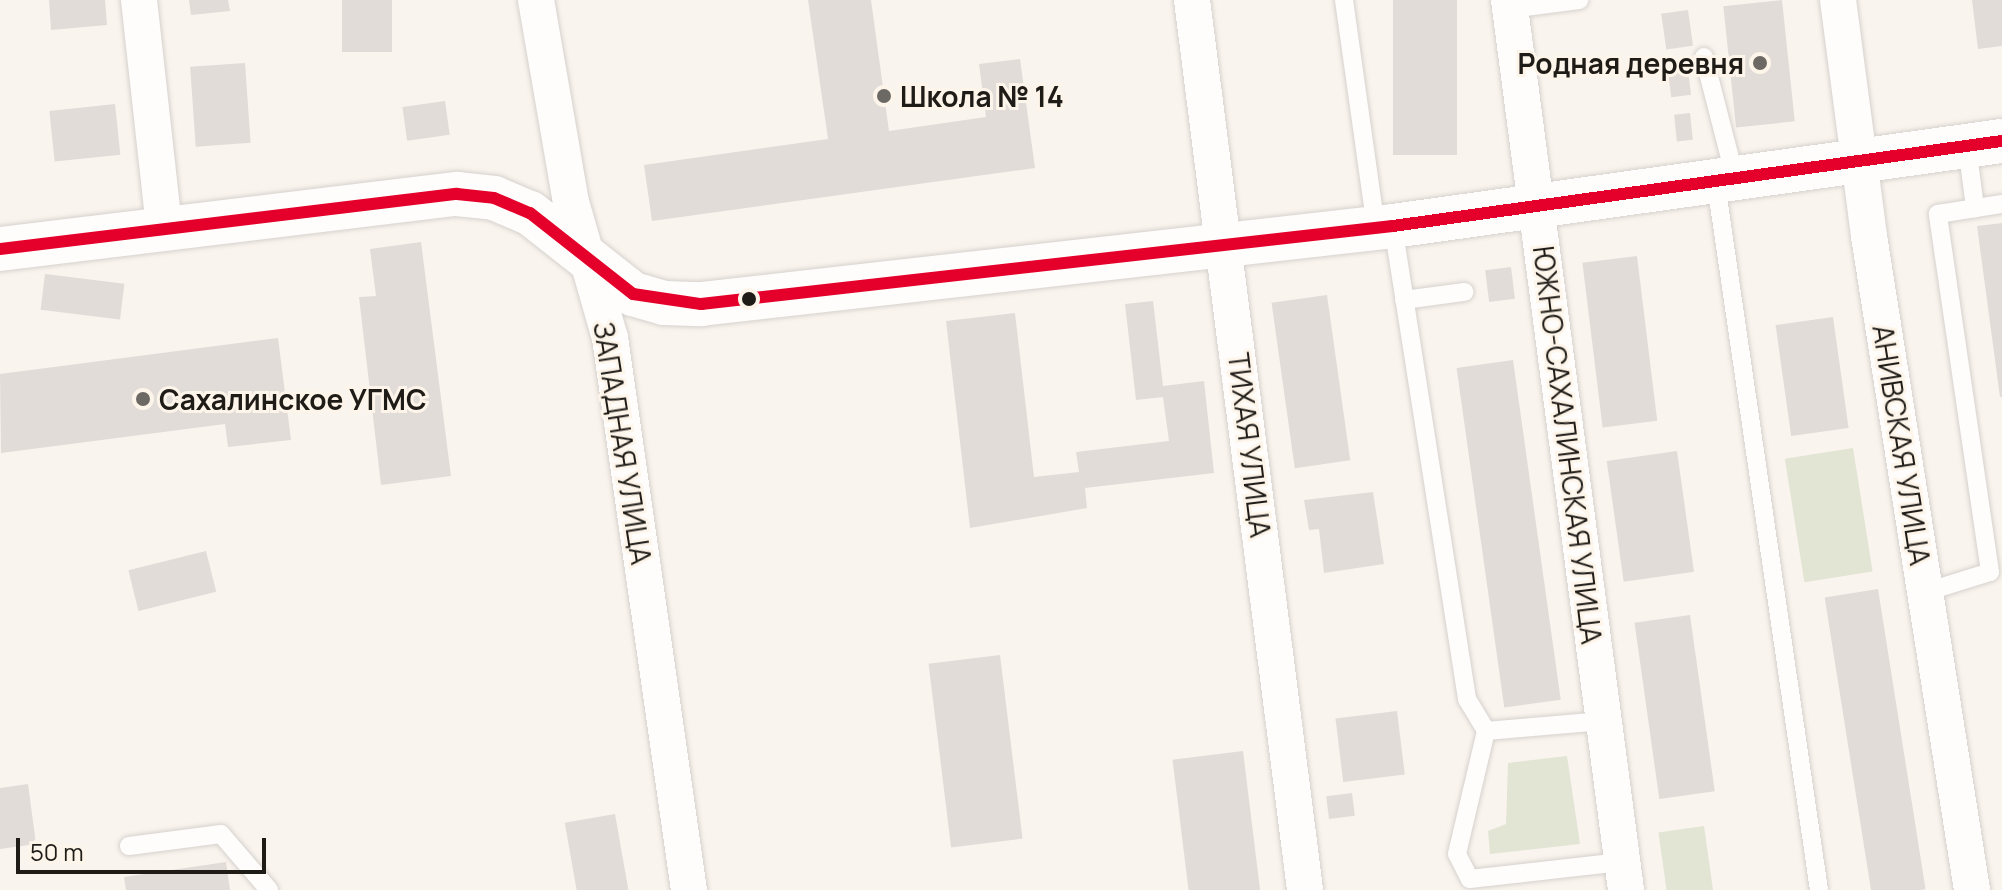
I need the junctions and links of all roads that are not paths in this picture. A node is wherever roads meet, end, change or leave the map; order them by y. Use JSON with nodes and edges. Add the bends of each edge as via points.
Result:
{"nodes":[{"id":1,"x":139,"y":0,"type":"edge"},
{"id":2,"x":536,"y":0,"type":"edge"},
{"id":3,"x":1192,"y":0,"type":"edge"},
{"id":4,"x":1344,"y":0,"type":"edge"},
{"id":5,"x":1579,"y":0,"type":"edge"},
{"id":6,"x":1838,"y":0,"type":"edge"},
{"id":7,"x":1510,"y":4,"type":"edge"},
{"id":8,"x":1704,"y":57,"type":"dead end"},
{"id":9,"x":1985,"y":144,"type":"edge"},
{"id":10,"x":1859,"y":162,"type":"junction"},
{"id":11,"x":1726,"y":182,"type":"junction"},
{"id":12,"x":2002,"y":204,"type":"edge"},
{"id":13,"x":1539,"y":207,"type":"junction"},
{"id":14,"x":1975,"y":208,"type":"junction"},
{"id":15,"x":164,"y":227,"type":"junction"},
{"id":16,"x":1384,"y":227,"type":"junction"},
{"id":17,"x":1224,"y":242,"type":"junction"},
{"id":18,"x":0,"y":249,"type":"edge"},
{"id":19,"x":592,"y":267,"type":"junction"},
{"id":20,"x":1464,"y":292,"type":"dead end"},
{"id":21,"x":1404,"y":300,"type":"junction"},
{"id":22,"x":1926,"y":592,"type":"junction"},
{"id":23,"x":1603,"y":721,"type":"junction"},
{"id":24,"x":1486,"y":731,"type":"junction"},
{"id":25,"x":129,"y":846,"type":"dead end"},
{"id":26,"x":1624,"y":876,"type":"edge"},
{"id":27,"x":269,"y":890,"type":"edge"},
{"id":28,"x":689,"y":890,"type":"edge"},
{"id":29,"x":1305,"y":890,"type":"edge"},
{"id":30,"x":1819,"y":890,"type":"edge"},
{"id":31,"x":1972,"y":890,"type":"edge"}],
"edges":[{"from":1,"to":15,"type":"street"},
{"from":2,"to":19,"type":"street","name":"ЗАПАДНАЯ УЛИЦА","via":[[571,202]]},
{"from":3,"to":17,"type":"street","name":"ТИХАЯ УЛИЦА"},
{"from":4,"to":16,"type":"lane"},
{"from":5,"to":7,"type":"lane"},
{"from":6,"to":10,"type":"street","name":"АНИВСКАЯ УЛИЦА"},
{"from":7,"to":13,"type":"street","name":"ЮЖНО-САХАЛИНСКАЯ УЛИЦА"},
{"from":8,"to":11,"type":"lane"},
{"from":9,"to":10,"type":"street"},
{"from":9,"to":14,"type":"lane"},
{"from":10,"to":11,"type":"street"},
{"from":10,"to":22,"type":"street","name":"АНИВСКАЯ УЛИЦА"},
{"from":11,"to":13,"type":"street"},
{"from":11,"to":30,"type":"lane"},
{"from":12,"to":14,"type":"lane"},
{"from":13,"to":16,"type":"street"},
{"from":13,"to":23,"type":"street","name":"ЮЖНО-САХАЛИНСКАЯ УЛИЦА"},
{"from":14,"to":22,"type":"lane","via":[[1938,214],[1990,572]]},
{"from":15,"to":18,"type":"street"},
{"from":15,"to":19,"type":"street","via":[[457,194],[494,198],[530,213]]},
{"from":16,"to":17,"type":"street"},
{"from":16,"to":21,"type":"lane"},
{"from":17,"to":19,"type":"street","via":[[701,304],[664,303],[633,294]]},
{"from":17,"to":29,"type":"street","name":"ТИХАЯ УЛИЦА"},
{"from":19,"to":28,"type":"street","name":"ЗАПАДНАЯ УЛИЦА","via":[[610,338]]},
{"from":20,"to":21,"type":"lane"},
{"from":21,"to":24,"type":"lane","via":[[1452,633],[1467,699]]},
{"from":22,"to":31,"type":"street","name":"АНИВСКАЯ УЛИЦА"},
{"from":23,"to":24,"type":"lane"},
{"from":23,"to":26,"type":"street","name":"ЮЖНО-САХАЛИНСКАЯ УЛИЦА"},
{"from":24,"to":26,"type":"lane","via":[[1457,854],[1470,879]]},
{"from":25,"to":27,"type":"lane","via":[[221,834]]}]}
